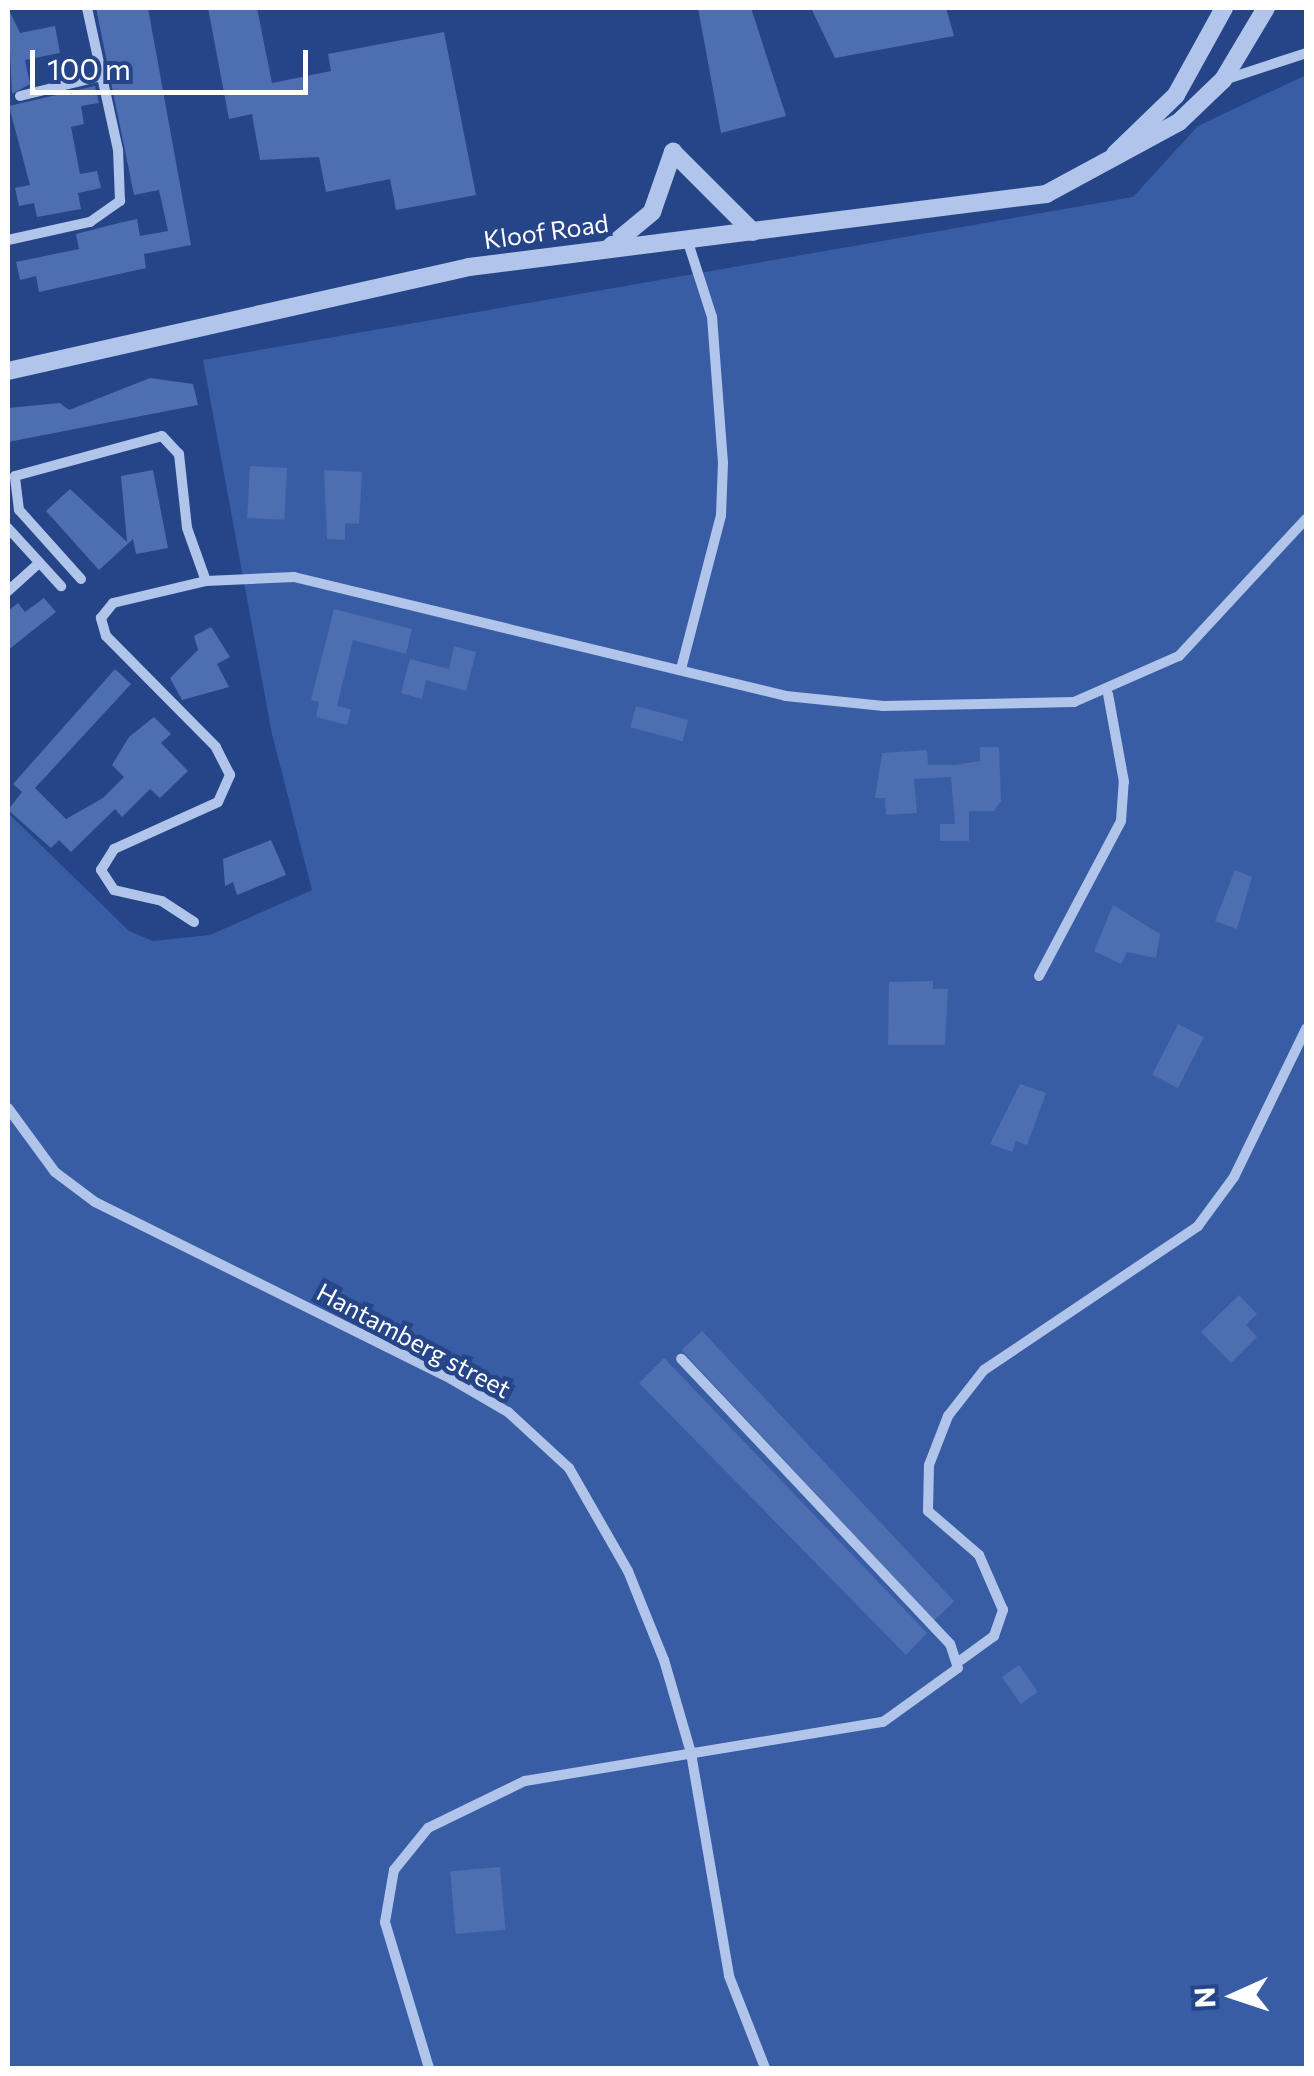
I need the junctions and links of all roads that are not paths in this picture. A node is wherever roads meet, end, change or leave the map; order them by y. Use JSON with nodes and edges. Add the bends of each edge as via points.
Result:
{"nodes":[{"id":1,"x":87,"y":8,"type":"edge"},
{"id":2,"x":1224,"y":8,"type":"edge"},
{"id":3,"x":1266,"y":8,"type":"edge"},
{"id":4,"x":1306,"y":53,"type":"edge"},
{"id":5,"x":101,"y":76,"type":"junction"},
{"id":6,"x":1223,"y":80,"type":"junction"},
{"id":7,"x":20,"y":96,"type":"dead end"},
{"id":8,"x":1096,"y":172,"type":"junction"},
{"id":9,"x":753,"y":232,"type":"junction"},
{"id":10,"x":687,"y":239,"type":"junction"},
{"id":11,"x":8,"y":240,"type":"edge"},
{"id":12,"x":610,"y":247,"type":"junction"},
{"id":13,"x":8,"y":371,"type":"edge"},
{"id":14,"x":1306,"y":519,"type":"edge"},
{"id":15,"x":8,"y":528,"type":"edge"},
{"id":16,"x":40,"y":563,"type":"junction"},
{"id":17,"x":82,"y":579,"type":"dead end"},
{"id":18,"x":206,"y":581,"type":"junction"},
{"id":19,"x":62,"y":586,"type":"dead end"},
{"id":20,"x":8,"y":592,"type":"edge"},
{"id":21,"x":681,"y":669,"type":"junction"},
{"id":22,"x":1108,"y":694,"type":"junction"},
{"id":23,"x":194,"y":922,"type":"dead end"},
{"id":24,"x":1038,"y":976,"type":"dead end"},
{"id":25,"x":1306,"y":1029,"type":"edge"},
{"id":26,"x":8,"y":1108,"type":"edge"},
{"id":27,"x":681,"y":1359,"type":"dead end"},
{"id":28,"x":960,"y":1660,"type":"junction"},
{"id":29,"x":691,"y":1753,"type":"junction"},
{"id":30,"x":429,"y":2068,"type":"edge"},
{"id":31,"x":764,"y":2068,"type":"edge"}],
"edges":[{"from":1,"to":5,"type":"street"},
{"from":2,"to":8,"type":"street","via":[[1176,95]]},
{"from":3,"to":6,"type":"street","name":"Kloof Road"},
{"from":4,"to":6,"type":"street"},
{"from":5,"to":7,"type":"street"},
{"from":5,"to":11,"type":"street","via":[[120,200],[90,222]]},
{"from":6,"to":8,"type":"street","name":"Kloof Road","via":[[1164,135]]},
{"from":8,"to":9,"type":"street","name":"Kloof Road","via":[[1046,194]]},
{"from":9,"to":10,"type":"street","name":"Kloof Road"},
{"from":9,"to":12,"type":"street","via":[[674,152],[652,212]]},
{"from":10,"to":12,"type":"street","name":"Kloof Road"},
{"from":10,"to":21,"type":"street","via":[[712,318],[723,462],[720,515]]},
{"from":12,"to":13,"type":"street","name":"Kloof Road","via":[[468,267]]},
{"from":14,"to":22,"type":"street","via":[[1179,656]]},
{"from":15,"to":16,"type":"street"},
{"from":16,"to":19,"type":"street"},
{"from":16,"to":20,"type":"street"},
{"from":17,"to":18,"type":"street","via":[[20,510],[14,476],[162,436],[178,454],[187,528]]},
{"from":18,"to":21,"type":"street","via":[[336,581]]},
{"from":18,"to":23,"type":"street","via":[[112,603],[101,618],[106,636],[227,763],[218,802],[114,849],[101,870],[114,890],[162,901]]},
{"from":21,"to":22,"type":"street","via":[[786,696],[883,706]]},
{"from":22,"to":24,"type":"street","via":[[1124,782],[1121,821]]},
{"from":25,"to":28,"type":"street","via":[[1234,1177],[1198,1226],[984,1370],[948,1416],[929,1465],[928,1511],[979,1555],[1003,1610],[994,1636]]},
{"from":26,"to":29,"type":"street","name":"Hantamberg street","via":[[55,1172],[132,1225],[389,1345],[508,1412],[546,1444],[628,1572]]},
{"from":27,"to":28,"type":"street"},
{"from":28,"to":29,"type":"street","via":[[883,1722]]},
{"from":29,"to":30,"type":"street","via":[[525,1781],[410,1845],[385,1922]]},
{"from":29,"to":31,"type":"street","name":"Hantamberg street","via":[[729,1976]]}]}
